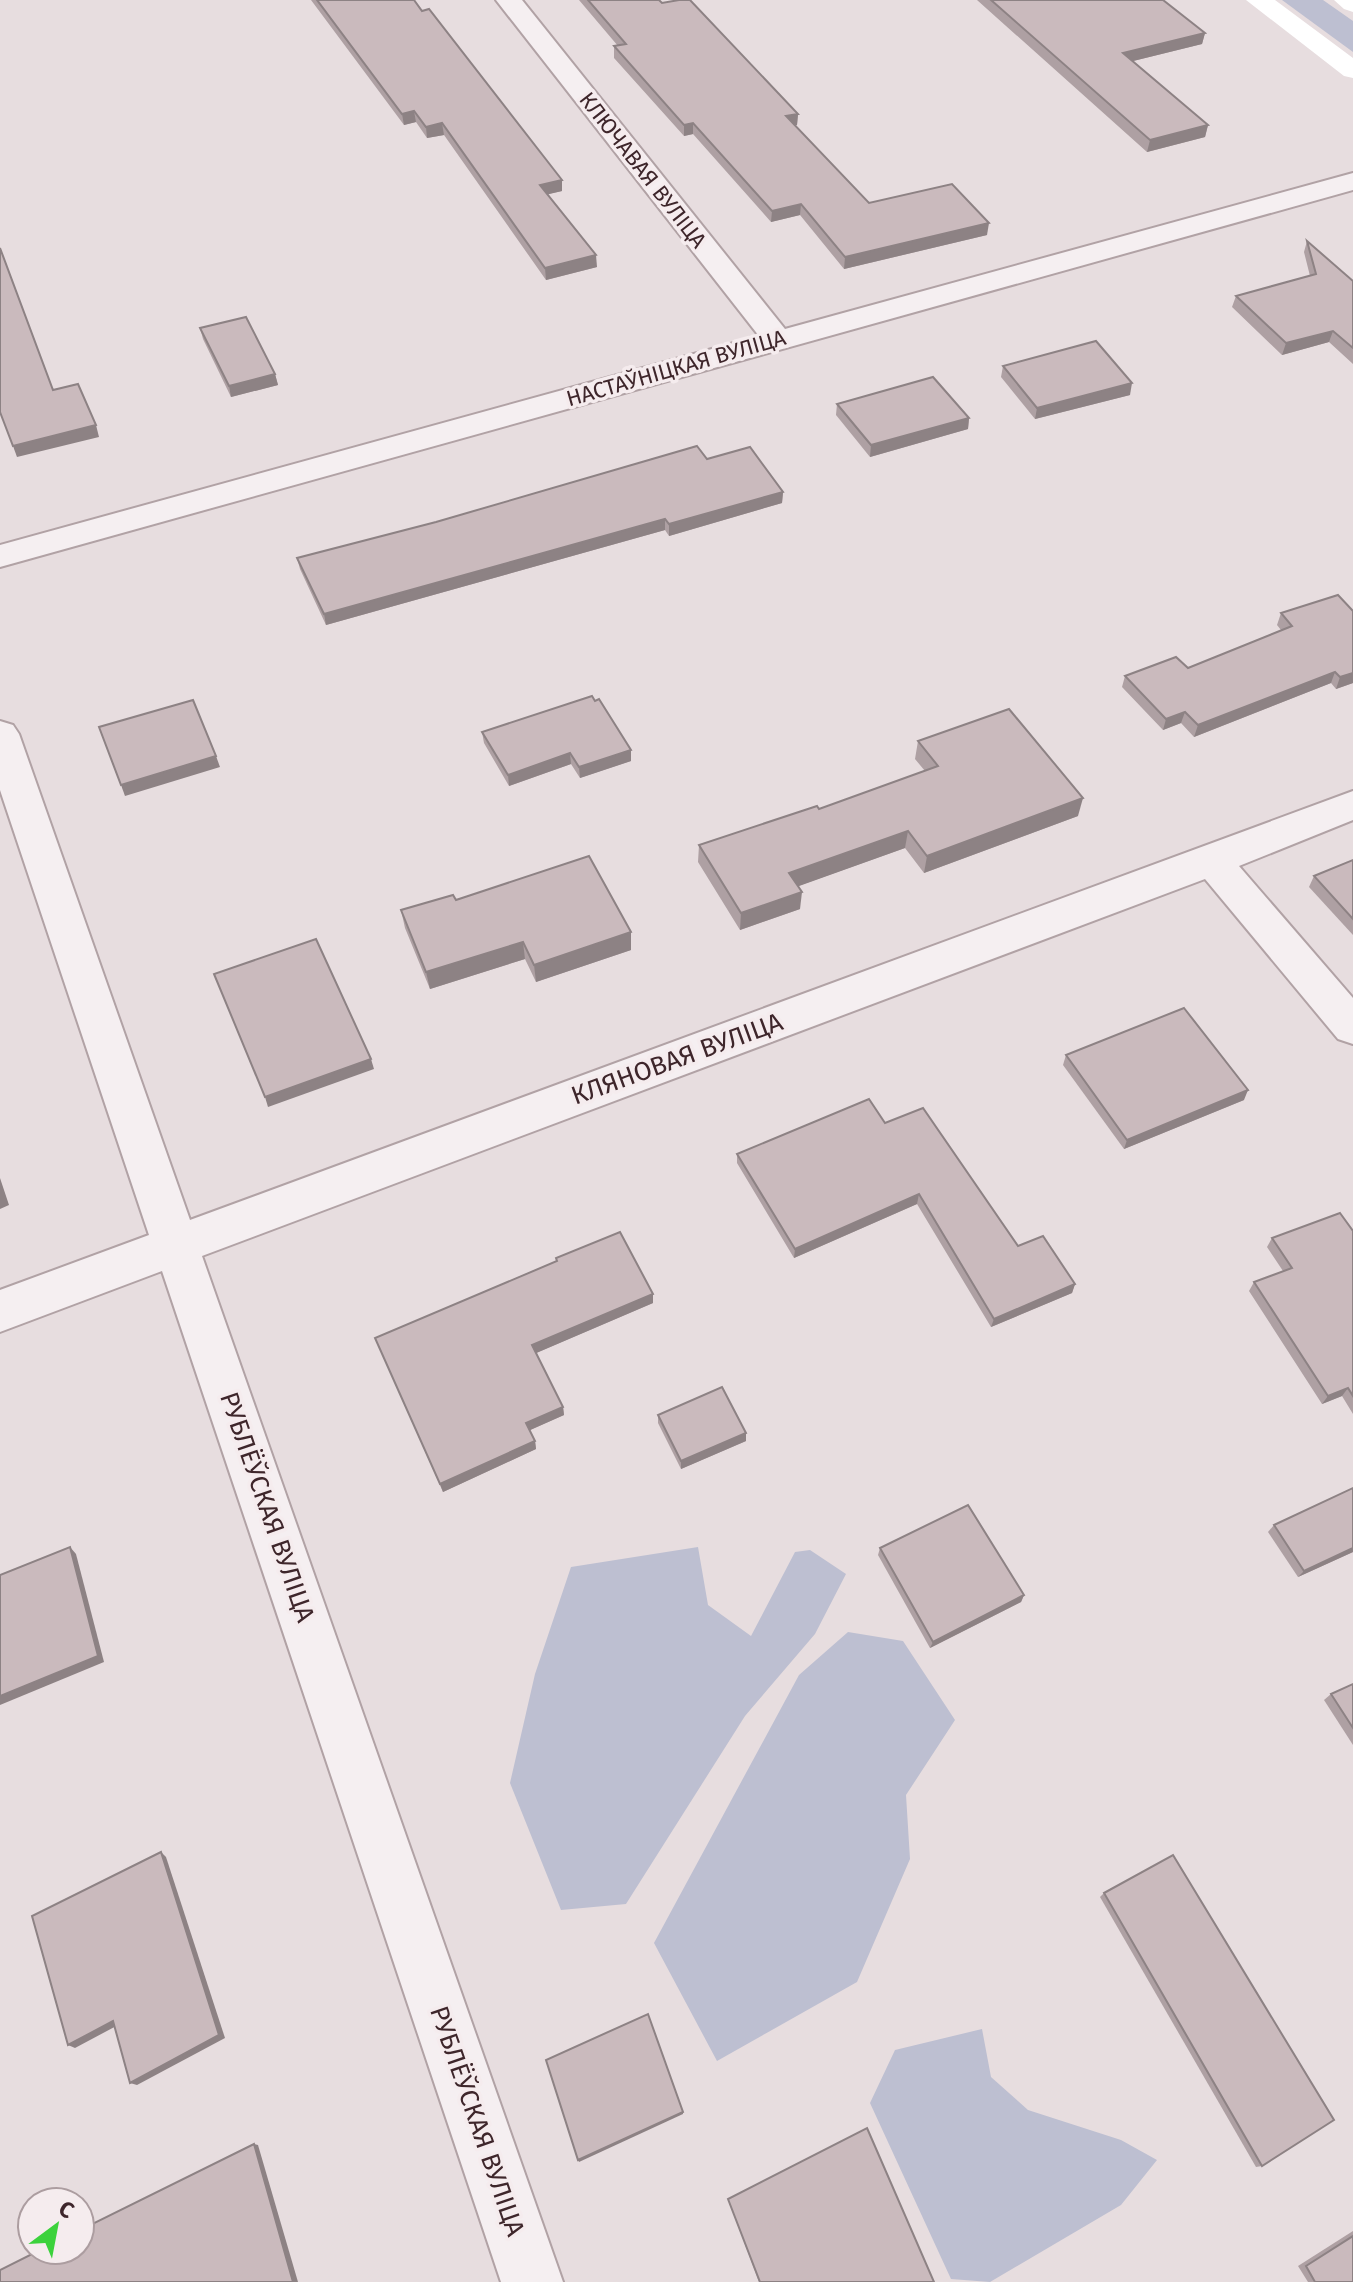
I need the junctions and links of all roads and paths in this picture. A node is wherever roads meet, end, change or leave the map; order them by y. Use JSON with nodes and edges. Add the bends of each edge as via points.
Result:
{"nodes":[{"id":1,"x":509,"y":0,"type":"edge"},
{"id":2,"x":1259,"y":0,"type":"edge"},
{"id":3,"x":1347,"y":0,"type":"edge"},
{"id":4,"x":1353,"y":4,"type":"edge"},
{"id":5,"x":1353,"y":70,"type":"edge"},
{"id":6,"x":1353,"y":181,"type":"edge"},
{"id":7,"x":778,"y":340,"type":"junction"},
{"id":8,"x":0,"y":556,"type":"edge"},
{"id":9,"x":0,"y":734,"type":"edge"},
{"id":10,"x":1353,"y":805,"type":"edge"},
{"id":11,"x":1212,"y":861,"type":"junction"},
{"id":12,"x":1353,"y":1027,"type":"edge"},
{"id":13,"x":177,"y":1245,"type":"junction"},
{"id":14,"x":0,"y":1311,"type":"edge"},
{"id":15,"x":532,"y":2282,"type":"edge"}],
"edges":[{"from":1,"to":7,"type":"street","name":"КЛЮЧАВАЯ ВУЛІЦА"},
{"from":2,"to":5,"type":"street"},
{"from":3,"to":4,"type":"street"},
{"from":6,"to":7,"type":"street","name":"НАСТАЎНІЦКАЯ ВУЛІЦА"},
{"from":7,"to":8,"type":"street","name":"НАСТАЎНІЦКАЯ ВУЛІЦА"},
{"from":9,"to":13,"type":"street","name":"РУБЛЁЎСКАЯ ВУЛІЦА"},
{"from":10,"to":11,"type":"street","name":"КЛЯНОВАЯ ВУЛІЦА"},
{"from":11,"to":12,"type":"street"},
{"from":11,"to":13,"type":"street","name":"КЛЯНОВАЯ ВУЛІЦА"},
{"from":13,"to":14,"type":"street","name":"КЛЯНОВАЯ ВУЛІЦА"},
{"from":13,"to":15,"type":"street","name":"РУБЛЁЎСКАЯ ВУЛІЦА"}]}
